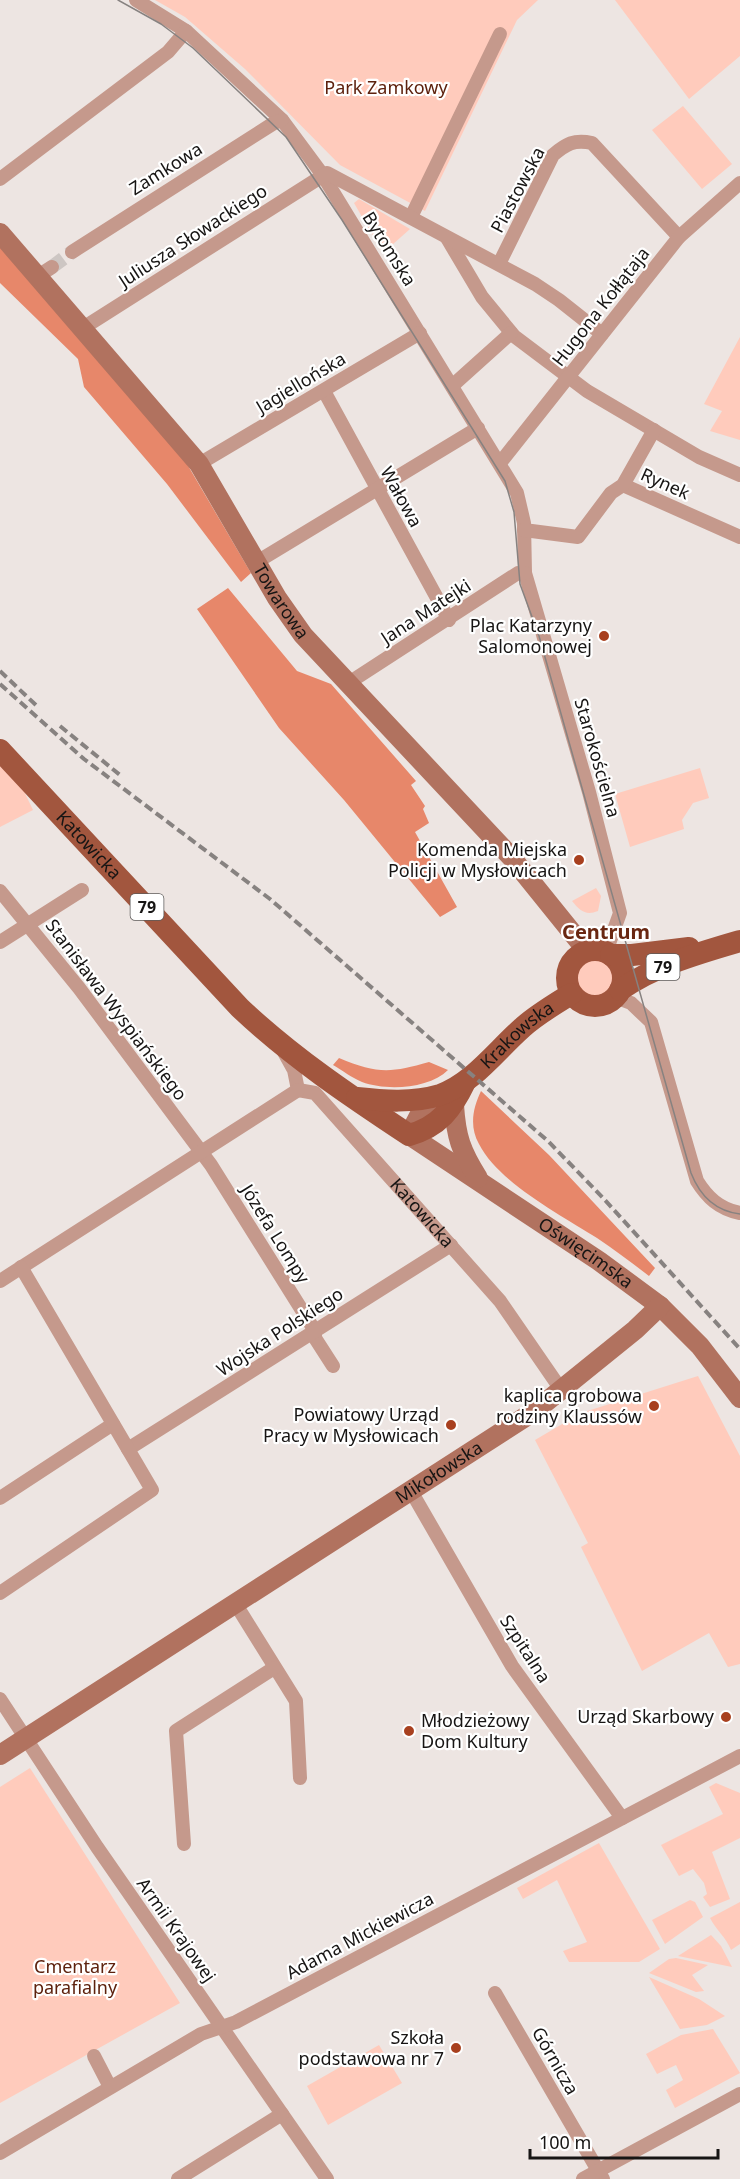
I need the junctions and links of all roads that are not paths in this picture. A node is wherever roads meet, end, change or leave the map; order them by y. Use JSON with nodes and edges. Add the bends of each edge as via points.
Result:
{"nodes":[{"id":1,"x":136,"y":0,"type":"edge"},
{"id":2,"x":186,"y":31,"type":"junction"},
{"id":3,"x":500,"y":34,"type":"dead end"},
{"id":4,"x":282,"y":120,"type":"junction"},
{"id":5,"x":322,"y":174,"type":"junction"},
{"id":6,"x":0,"y":179,"type":"edge"},
{"id":7,"x":740,"y":183,"type":"edge"},
{"id":8,"x":411,"y":217,"type":"junction"},
{"id":9,"x":0,"y":233,"type":"edge"},
{"id":10,"x":679,"y":237,"type":"junction"},
{"id":11,"x":447,"y":238,"type":"junction"},
{"id":12,"x":72,"y":252,"type":"tunnel mouth"},
{"id":13,"x":499,"y":264,"type":"junction"},
{"id":14,"x":83,"y":328,"type":"junction"},
{"id":15,"x":420,"y":333,"type":"junction"},
{"id":16,"x":511,"y":333,"type":"junction"},
{"id":17,"x":602,"y":334,"type":"junction"},
{"id":18,"x":569,"y":378,"type":"junction"},
{"id":19,"x":452,"y":386,"type":"junction"},
{"id":20,"x":324,"y":391,"type":"junction"},
{"id":21,"x":478,"y":428,"type":"junction"},
{"id":22,"x":654,"y":430,"type":"junction"},
{"id":23,"x":500,"y":463,"type":"junction"},
{"id":24,"x":199,"y":464,"type":"junction"},
{"id":25,"x":740,"y":475,"type":"edge"},
{"id":26,"x":623,"y":485,"type":"junction"},
{"id":27,"x":376,"y":490,"type":"junction"},
{"id":28,"x":524,"y":530,"type":"junction"},
{"id":29,"x":740,"y":537,"type":"edge"},
{"id":30,"x":255,"y":563,"type":"junction"},
{"id":31,"x":525,"y":573,"type":"junction"},
{"id":32,"x":449,"y":620,"type":"junction"},
{"id":33,"x":347,"y":684,"type":"junction"},
{"id":34,"x":0,"y":750,"type":"edge"},
{"id":35,"x":82,"y":890,"type":"dead end"},
{"id":36,"x":0,"y":891,"type":"edge"},
{"id":37,"x":28,"y":925,"type":"junction"},
{"id":38,"x":740,"y":941,"type":"edge"},
{"id":39,"x":0,"y":942,"type":"edge"},
{"id":40,"x":708,"y":949,"type":"junction"},
{"id":41,"x":601,"y":952,"type":"junction"},
{"id":42,"x":571,"y":994,"type":"junction"},
{"id":43,"x":618,"y":994,"type":"junction"},
{"id":44,"x":280,"y":1045,"type":"junction"},
{"id":45,"x":298,"y":1090,"type":"junction"},
{"id":46,"x":352,"y":1098,"type":"junction"},
{"id":47,"x":447,"y":1100,"type":"junction"},
{"id":48,"x":409,"y":1136,"type":"junction"},
{"id":49,"x":201,"y":1153,"type":"junction"},
{"id":50,"x":485,"y":1188,"type":"junction"},
{"id":51,"x":740,"y":1213,"type":"edge"},
{"id":52,"x":451,"y":1245,"type":"junction"},
{"id":53,"x":21,"y":1267,"type":"junction"},
{"id":54,"x":0,"y":1281,"type":"edge"},
{"id":55,"x":660,"y":1306,"type":"junction"},
{"id":56,"x":315,"y":1331,"type":"junction"},
{"id":57,"x":333,"y":1366,"type":"dead end"},
{"id":58,"x":562,"y":1391,"type":"junction"},
{"id":59,"x":740,"y":1398,"type":"edge"},
{"id":60,"x":113,"y":1424,"type":"junction"},
{"id":61,"x":128,"y":1449,"type":"junction"},
{"id":62,"x":411,"y":1491,"type":"junction"},
{"id":63,"x":0,"y":1498,"type":"edge"},
{"id":64,"x":0,"y":1593,"type":"edge"},
{"id":65,"x":235,"y":1603,"type":"junction"},
{"id":66,"x":274,"y":1668,"type":"junction"},
{"id":67,"x":0,"y":1700,"type":"edge"},
{"id":68,"x":26,"y":1738,"type":"junction"},
{"id":69,"x":0,"y":1755,"type":"edge"},
{"id":70,"x":740,"y":1756,"type":"edge"},
{"id":71,"x":300,"y":1778,"type":"dead end"},
{"id":72,"x":622,"y":1818,"type":"junction"},
{"id":73,"x":184,"y":1844,"type":"dead end"},
{"id":74,"x":495,"y":1992,"type":"dead end"},
{"id":75,"x":222,"y":2027,"type":"junction"},
{"id":76,"x":94,"y":2056,"type":"dead end"},
{"id":77,"x":110,"y":2087,"type":"junction"},
{"id":78,"x":740,"y":2094,"type":"edge"},
{"id":79,"x":282,"y":2114,"type":"junction"},
{"id":80,"x":0,"y":2153,"type":"edge"},
{"id":81,"x":600,"y":2175,"type":"edge"},
{"id":82,"x":178,"y":2179,"type":"edge"},
{"id":83,"x":327,"y":2179,"type":"edge"},
{"id":84,"x":583,"y":2179,"type":"edge"}],
"edges":[{"from":1,"to":2,"type":"street","name":"Bytomska"},
{"from":2,"to":4,"type":"street","name":"Bytomska"},
{"from":2,"to":6,"type":"street","via":[[168,52]]},
{"from":3,"to":8,"type":"street"},
{"from":4,"to":5,"type":"street","name":"Bytomska"},
{"from":4,"to":12,"type":"street","name":"Zamkowa"},
{"from":5,"to":8,"type":"street","via":[[335,175]]},
{"from":5,"to":14,"type":"street","name":"Juliusza Słowackiego"},
{"from":5,"to":15,"type":"street","name":"Bytomska"},
{"from":7,"to":10,"type":"street","name":"Hugona Kołłątaja"},
{"from":8,"to":11,"type":"street"},
{"from":9,"to":14,"type":"street","name":"Towarowa","via":[[45,272]]},
{"from":10,"to":13,"type":"street","name":"Piastowska","via":[[592,143],[579,140],[553,155]]},
{"from":10,"to":17,"type":"street","name":"Hugona Kołłątaja"},
{"from":11,"to":13,"type":"street"},
{"from":11,"to":16,"type":"street","via":[[482,297]]},
{"from":13,"to":17,"type":"street","via":[[559,300]]},
{"from":14,"to":24,"type":"street","name":"Towarowa"},
{"from":15,"to":19,"type":"street","name":"Bytomska"},
{"from":15,"to":20,"type":"street","name":"Jagiellońska"},
{"from":16,"to":18,"type":"street"},
{"from":16,"to":19,"type":"street"},
{"from":17,"to":18,"type":"street","name":"Hugona Kołłątaja"},
{"from":18,"to":22,"type":"street"},
{"from":18,"to":23,"type":"street","name":"Hugona Kołłątaja"},
{"from":19,"to":21,"type":"street","name":"Bytomska"},
{"from":20,"to":24,"type":"street","name":"Jagiellońska"},
{"from":20,"to":27,"type":"street","name":"Wałowa"},
{"from":21,"to":23,"type":"street","name":"Bytomska"},
{"from":21,"to":27,"type":"street"},
{"from":22,"to":25,"type":"street","via":[[699,457]]},
{"from":22,"to":26,"type":"street"},
{"from":23,"to":28,"type":"street","name":"Bytomska","via":[[517,493]]},
{"from":24,"to":30,"type":"street","name":"Towarowa"},
{"from":26,"to":28,"type":"street","name":"Rynek","via":[[611,493],[578,537]]},
{"from":26,"to":29,"type":"street","name":"Rynek"},
{"from":27,"to":30,"type":"street"},
{"from":27,"to":32,"type":"street","name":"Wałowa"},
{"from":28,"to":31,"type":"street","name":"Bytomska"},
{"from":30,"to":33,"type":"street","name":"Towarowa","via":[[303,635]]},
{"from":31,"to":32,"type":"street","name":"Jana Matejki","via":[[518,573]]},
{"from":31,"to":41,"type":"street","name":"Starokościelna","via":[[620,913]]},
{"from":32,"to":33,"type":"street","name":"Jana Matejki"},
{"from":33,"to":41,"type":"street","name":"Towarowa"},
{"from":34,"to":44,"type":"main road","name":"Katowicka","number":"79","via":[[221,988]]},
{"from":35,"to":37,"type":"street"},
{"from":36,"to":37,"type":"street","name":"Stanisława Wyspiańskiego"},
{"from":37,"to":39,"type":"street"},
{"from":37,"to":49,"type":"street","name":"Stanisława Wyspiańskiego"},
{"from":38,"to":40,"type":"main road","number":"79"},
{"from":40,"to":41,"type":"main road","number":"79"},
{"from":40,"to":43,"type":"main road","number":"79","via":[[647,973]]},
{"from":41,"to":42,"type":"main road","via":[[575,957],[568,969]]},
{"from":41,"to":43,"type":"main road","number":"79","via":[[622,970]]},
{"from":42,"to":43,"type":"main road","number":"79","via":[[595,1006],[606,1004]]},
{"from":42,"to":47,"type":"main road","name":"Krakowska","via":[[524,1026]]},
{"from":43,"to":51,"type":"street","via":[[651,1022],[697,1180],[715,1203]]},
{"from":44,"to":45,"type":"street","name":"Katowicka","via":[[294,1070]]},
{"from":44,"to":46,"type":"main road","name":"Katowicka","number":"79"},
{"from":45,"to":49,"type":"street"},
{"from":45,"to":52,"type":"street","name":"Katowicka","via":[[315,1093]]},
{"from":46,"to":47,"type":"main road"},
{"from":46,"to":48,"type":"main road","name":"Katowicka","number":"79"},
{"from":47,"to":48,"type":"main road","name":"Krakowska","via":[[441,1121]]},
{"from":47,"to":50,"type":"street","via":[[463,1154]]},
{"from":48,"to":50,"type":"street","name":"Oświęcimska"},
{"from":49,"to":53,"type":"street"},
{"from":49,"to":56,"type":"street","name":"Józefa Lompy"},
{"from":50,"to":55,"type":"street","name":"Oświęcimska","via":[[599,1261]]},
{"from":52,"to":56,"type":"street","name":"Wojska Polskiego"},
{"from":52,"to":58,"type":"street","name":"Katowicka","via":[[500,1301]]},
{"from":53,"to":54,"type":"street"},
{"from":53,"to":60,"type":"street"},
{"from":55,"to":58,"type":"street","name":"Mikołowska"},
{"from":55,"to":59,"type":"street","name":"Oświęcimska","via":[[700,1346]]},
{"from":56,"to":57,"type":"street","name":"Józefa Lompy","via":[[315,1338]]},
{"from":56,"to":61,"type":"street","name":"Wojska Polskiego"},
{"from":58,"to":62,"type":"street","name":"Mikołowska"},
{"from":60,"to":61,"type":"street"},
{"from":60,"to":63,"type":"street"},
{"from":61,"to":64,"type":"street","via":[[152,1490]]},
{"from":62,"to":65,"type":"street","name":"Mikołowska"},
{"from":62,"to":72,"type":"street","name":"Szpitalna","via":[[501,1648]]},
{"from":65,"to":66,"type":"street"},
{"from":65,"to":68,"type":"street","name":"Mikołowska"},
{"from":66,"to":71,"type":"street","via":[[296,1701]]},
{"from":66,"to":73,"type":"street","via":[[176,1731]]},
{"from":67,"to":68,"type":"street","name":"Armii Krajowej"},
{"from":68,"to":69,"type":"street","name":"Mikołowska"},
{"from":68,"to":75,"type":"street","name":"Armii Krajowej"},
{"from":70,"to":72,"type":"street","name":"Adama Mickiewicza"},
{"from":72,"to":75,"type":"street","name":"Adama Mickiewicza"},
{"from":74,"to":81,"type":"street","name":"Górnicza"},
{"from":75,"to":77,"type":"street","name":"Adama Mickiewicza","via":[[201,2034]]},
{"from":75,"to":79,"type":"street","name":"Armii Krajowej"},
{"from":76,"to":77,"type":"street"},
{"from":77,"to":80,"type":"street","name":"Adama Mickiewicza"},
{"from":78,"to":81,"type":"street"},
{"from":79,"to":82,"type":"street"},
{"from":79,"to":83,"type":"street","name":"Armii Krajowej"},
{"from":81,"to":84,"type":"street"}]}
